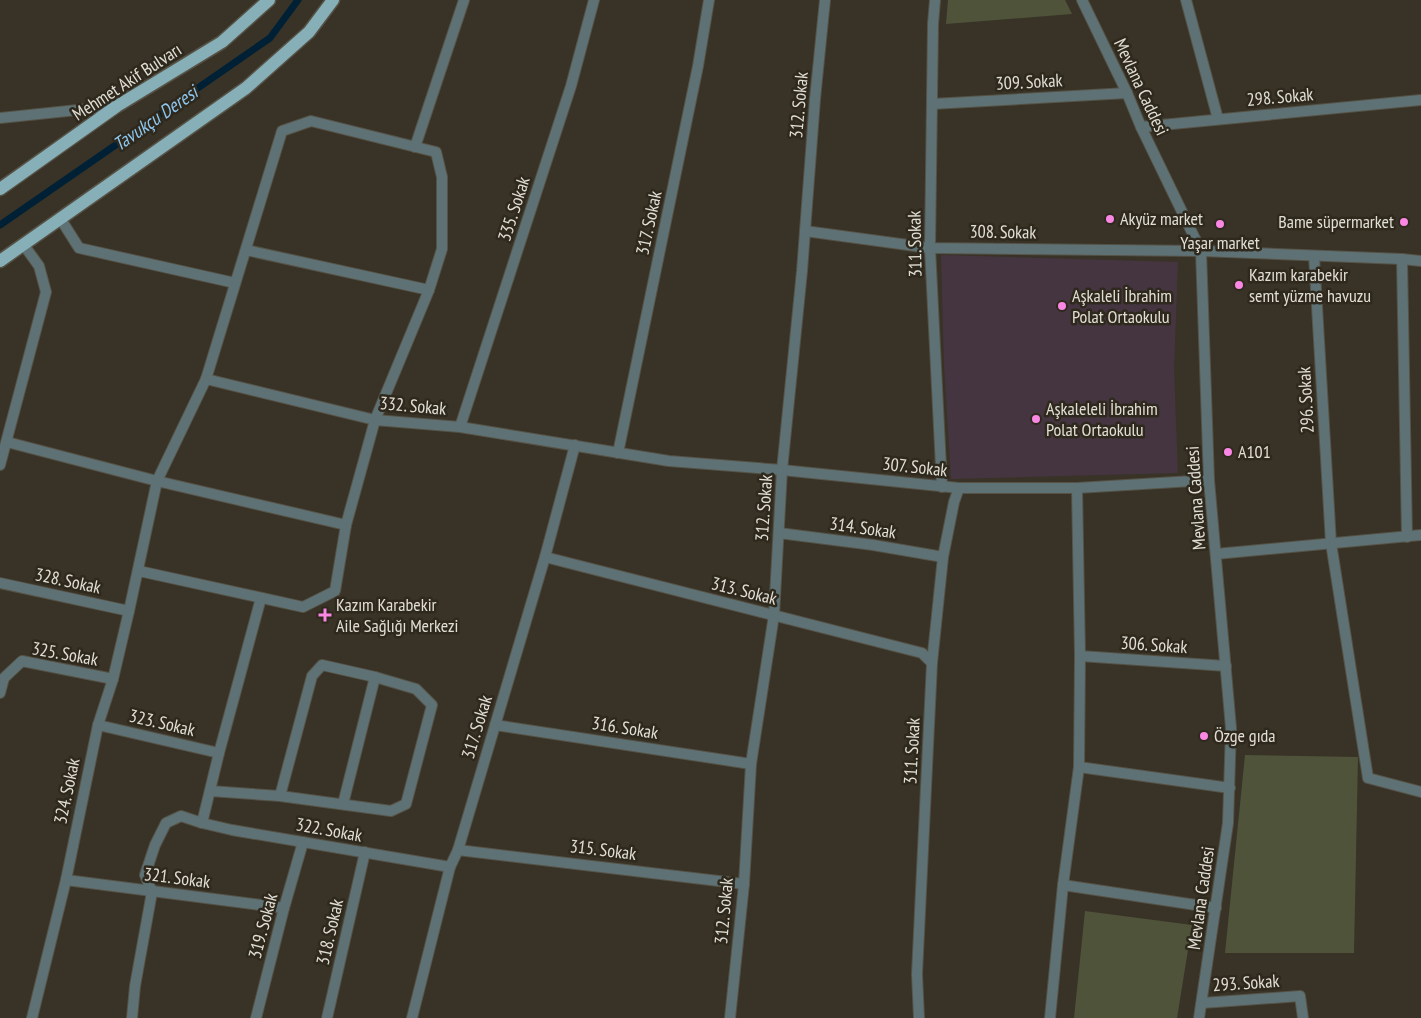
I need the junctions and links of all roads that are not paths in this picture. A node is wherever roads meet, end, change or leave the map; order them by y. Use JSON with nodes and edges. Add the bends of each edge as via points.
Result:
{"nodes":[{"id":1,"x":270,"y":0,"type":"edge"},
{"id":2,"x":333,"y":0,"type":"edge"},
{"id":3,"x":464,"y":0,"type":"edge"},
{"id":4,"x":594,"y":0,"type":"edge"},
{"id":5,"x":709,"y":0,"type":"edge"},
{"id":6,"x":826,"y":0,"type":"edge"},
{"id":7,"x":935,"y":0,"type":"edge"},
{"id":8,"x":1082,"y":0,"type":"edge"},
{"id":9,"x":1186,"y":0,"type":"edge"},
{"id":10,"x":1127,"y":93,"type":"junction"},
{"id":11,"x":1421,"y":100,"type":"edge"},
{"id":12,"x":932,"y":104,"type":"junction"},
{"id":13,"x":117,"y":106,"type":"junction"},
{"id":14,"x":0,"y":118,"type":"edge"},
{"id":15,"x":1218,"y":119,"type":"junction"},
{"id":16,"x":1141,"y":127,"type":"junction"},
{"id":17,"x":415,"y":147,"type":"junction"},
{"id":18,"x":0,"y":189,"type":"edge"},
{"id":19,"x":60,"y":218,"type":"junction"},
{"id":20,"x":805,"y":232,"type":"junction"},
{"id":21,"x":23,"y":244,"type":"junction"},
{"id":22,"x":930,"y":248,"type":"junction"},
{"id":23,"x":246,"y":250,"type":"junction"},
{"id":24,"x":1201,"y":251,"type":"junction"},
{"id":25,"x":1314,"y":256,"type":"junction"},
{"id":26,"x":1402,"y":259,"type":"junction"},
{"id":27,"x":0,"y":261,"type":"edge"},
{"id":28,"x":1421,"y":262,"type":"edge"},
{"id":29,"x":236,"y":283,"type":"junction"},
{"id":30,"x":429,"y":290,"type":"junction"},
{"id":31,"x":206,"y":379,"type":"junction"},
{"id":32,"x":375,"y":420,"type":"junction"},
{"id":33,"x":460,"y":427,"type":"junction"},
{"id":34,"x":7,"y":442,"type":"junction"},
{"id":35,"x":575,"y":445,"type":"junction"},
{"id":36,"x":618,"y":453,"type":"junction"},
{"id":37,"x":0,"y":465,"type":"edge"},
{"id":38,"x":782,"y":470,"type":"junction"},
{"id":39,"x":1209,"y":480,"type":"junction"},
{"id":40,"x":157,"y":481,"type":"junction"},
{"id":41,"x":942,"y":487,"type":"junction"},
{"id":42,"x":959,"y":488,"type":"junction"},
{"id":43,"x":1077,"y":488,"type":"junction"},
{"id":44,"x":346,"y":525,"type":"junction"},
{"id":45,"x":779,"y":533,"type":"junction"},
{"id":46,"x":1421,"y":535,"type":"edge"},
{"id":47,"x":1407,"y":537,"type":"junction"},
{"id":48,"x":1331,"y":543,"type":"junction"},
{"id":49,"x":1216,"y":554,"type":"junction"},
{"id":50,"x":545,"y":557,"type":"junction"},
{"id":51,"x":943,"y":557,"type":"junction"},
{"id":52,"x":139,"y":571,"type":"junction"},
{"id":53,"x":0,"y":583,"type":"edge"},
{"id":54,"x":261,"y":598,"type":"junction"},
{"id":55,"x":129,"y":611,"type":"junction"},
{"id":56,"x":774,"y":615,"type":"junction"},
{"id":57,"x":1080,"y":656,"type":"junction"},
{"id":58,"x":932,"y":663,"type":"junction"},
{"id":59,"x":1226,"y":666,"type":"junction"},
{"id":60,"x":374,"y":677,"type":"junction"},
{"id":61,"x":112,"y":679,"type":"junction"},
{"id":62,"x":0,"y":693,"type":"edge"},
{"id":63,"x":495,"y":724,"type":"junction"},
{"id":64,"x":98,"y":725,"type":"junction"},
{"id":65,"x":219,"y":753,"type":"junction"},
{"id":66,"x":750,"y":764,"type":"junction"},
{"id":67,"x":1080,"y":767,"type":"junction"},
{"id":68,"x":1230,"y":788,"type":"junction"},
{"id":69,"x":210,"y":791,"type":"junction"},
{"id":70,"x":1421,"y":792,"type":"edge"},
{"id":71,"x":280,"y":796,"type":"junction"},
{"id":72,"x":343,"y":804,"type":"junction"},
{"id":73,"x":202,"y":823,"type":"junction"},
{"id":74,"x":303,"y":842,"type":"junction"},
{"id":75,"x":458,"y":850,"type":"junction"},
{"id":76,"x":365,"y":852,"type":"junction"},
{"id":77,"x":450,"y":867,"type":"junction"},
{"id":78,"x":66,"y":880,"type":"junction"},
{"id":79,"x":744,"y":884,"type":"junction"},
{"id":80,"x":1064,"y":886,"type":"junction"},
{"id":81,"x":152,"y":892,"type":"junction"},
{"id":82,"x":284,"y":908,"type":"junction"},
{"id":83,"x":1216,"y":908,"type":"junction"},
{"id":84,"x":1202,"y":1003,"type":"junction"},
{"id":85,"x":32,"y":1018,"type":"edge"},
{"id":86,"x":132,"y":1018,"type":"edge"},
{"id":87,"x":256,"y":1018,"type":"edge"},
{"id":88,"x":327,"y":1018,"type":"edge"},
{"id":89,"x":412,"y":1018,"type":"edge"},
{"id":90,"x":730,"y":1018,"type":"edge"},
{"id":91,"x":919,"y":1018,"type":"edge"},
{"id":92,"x":1050,"y":1018,"type":"edge"},
{"id":93,"x":1199,"y":1018,"type":"edge"},
{"id":94,"x":1303,"y":1018,"type":"edge"}],
"edges":[{"from":1,"to":13,"type":"main road","name":"Mehmet Akif Bulvarı","via":[[222,42]]},
{"from":2,"to":19,"type":"main road","via":[[309,32],[246,88]]},
{"from":3,"to":17,"type":"street"},
{"from":4,"to":33,"type":"street","name":"335. Sokak","via":[[571,86]]},
{"from":5,"to":36,"type":"street","name":"317. Sokak"},
{"from":6,"to":20,"type":"street","name":"312. Sokak"},
{"from":7,"to":12,"type":"street","name":"311. Sokak"},
{"from":8,"to":10,"type":"street","name":"Mevlana Caddesi"},
{"from":9,"to":15,"type":"street"},
{"from":10,"to":12,"type":"street","name":"309. Sokak"},
{"from":10,"to":16,"type":"street","name":"Mevlana Caddesi"},
{"from":11,"to":15,"type":"street","name":"298. Sokak"},
{"from":12,"to":22,"type":"street","name":"311. Sokak"},
{"from":13,"to":14,"type":"street"},
{"from":13,"to":18,"type":"main road","name":"Mehmet Akif Bulvarı"},
{"from":15,"to":16,"type":"street","name":"298. Sokak"},
{"from":16,"to":24,"type":"street","name":"Mevlana Caddesi"},
{"from":17,"to":23,"type":"street","name":"324. Sokak","via":[[311,121],[282,131]]},
{"from":17,"to":30,"type":"street","via":[[436,152],[442,177],[442,249]]},
{"from":19,"to":21,"type":"main road"},
{"from":19,"to":29,"type":"street","via":[[80,248]]},
{"from":20,"to":22,"type":"street","name":"308. Sokak"},
{"from":20,"to":38,"type":"street","name":"312. Sokak"},
{"from":21,"to":27,"type":"main road"},
{"from":21,"to":34,"type":"street","via":[[39,266],[46,292]]},
{"from":22,"to":24,"type":"street","name":"308. Sokak"},
{"from":22,"to":41,"type":"street","name":"311. Sokak"},
{"from":23,"to":29,"type":"street","name":"324. Sokak"},
{"from":23,"to":30,"type":"street"},
{"from":24,"to":25,"type":"street","name":"308. Sokak"},
{"from":24,"to":39,"type":"street","name":"Mevlana Caddesi"},
{"from":25,"to":26,"type":"street","name":"308. Sokak"},
{"from":25,"to":48,"type":"street","name":"296. Sokak"},
{"from":26,"to":28,"type":"street","name":"308. Sokak"},
{"from":26,"to":47,"type":"street"},
{"from":29,"to":31,"type":"street","name":"324. Sokak"},
{"from":30,"to":32,"type":"street"},
{"from":31,"to":32,"type":"street","name":"332. Sokak"},
{"from":31,"to":40,"type":"street","name":"324. Sokak"},
{"from":32,"to":33,"type":"street","name":"332. Sokak"},
{"from":32,"to":44,"type":"street"},
{"from":33,"to":35,"type":"street","name":"332. Sokak"},
{"from":34,"to":37,"type":"street"},
{"from":34,"to":40,"type":"street"},
{"from":35,"to":36,"type":"street","name":"332. Sokak"},
{"from":35,"to":50,"type":"street","name":"317. Sokak"},
{"from":36,"to":38,"type":"street","name":"307. Sokak","via":[[669,461]]},
{"from":38,"to":41,"type":"street","name":"307. Sokak"},
{"from":38,"to":45,"type":"street","name":"312. Sokak"},
{"from":39,"to":43,"type":"street","name":"307. Sokak"},
{"from":39,"to":49,"type":"street","name":"Mevlana Caddesi"},
{"from":40,"to":44,"type":"street"},
{"from":40,"to":52,"type":"street","name":"324. Sokak"},
{"from":41,"to":42,"type":"street","name":"307. Sokak"},
{"from":42,"to":43,"type":"street","name":"307. Sokak"},
{"from":42,"to":51,"type":"street","name":"311. Sokak"},
{"from":43,"to":57,"type":"street"},
{"from":44,"to":54,"type":"street","via":[[334,590],[303,607]]},
{"from":45,"to":51,"type":"street","name":"314. Sokak"},
{"from":45,"to":56,"type":"street","name":"312. Sokak"},
{"from":46,"to":47,"type":"street"},
{"from":47,"to":48,"type":"street"},
{"from":48,"to":49,"type":"street"},
{"from":48,"to":70,"type":"street","name":"296. Sokak","via":[[1368,778]]},
{"from":49,"to":59,"type":"street","name":"Mevlana Caddesi"},
{"from":50,"to":56,"type":"street","name":"313. Sokak"},
{"from":50,"to":63,"type":"street","name":"317. Sokak"},
{"from":51,"to":58,"type":"street","name":"311. Sokak"},
{"from":52,"to":54,"type":"street"},
{"from":52,"to":55,"type":"street","name":"324. Sokak"},
{"from":53,"to":55,"type":"street","name":"328. Sokak"},
{"from":54,"to":65,"type":"street"},
{"from":55,"to":61,"type":"street","name":"324. Sokak"},
{"from":56,"to":58,"type":"street","name":"313. Sokak","via":[[922,652]]},
{"from":56,"to":66,"type":"street","name":"312. Sokak"},
{"from":57,"to":59,"type":"street","name":"306. Sokak"},
{"from":57,"to":67,"type":"street"},
{"from":58,"to":91,"type":"street","name":"311. Sokak","via":[[917,974]]},
{"from":59,"to":68,"type":"street","name":"Mevlana Caddesi","via":[[1232,728]]},
{"from":60,"to":71,"type":"street","via":[[322,665],[312,676]]},
{"from":60,"to":72,"type":"street"},
{"from":60,"to":72,"type":"street","via":[[416,689],[432,705],[406,804],[391,811]]},
{"from":61,"to":62,"type":"street","name":"325. Sokak","via":[[22,661],[4,678]]},
{"from":61,"to":64,"type":"street","name":"324. Sokak"},
{"from":63,"to":66,"type":"street","name":"316. Sokak"},
{"from":63,"to":75,"type":"street","name":"317. Sokak"},
{"from":64,"to":65,"type":"street","name":"323. Sokak"},
{"from":64,"to":78,"type":"street","name":"324. Sokak"},
{"from":65,"to":69,"type":"street"},
{"from":66,"to":79,"type":"street","name":"312. Sokak"},
{"from":67,"to":68,"type":"street"},
{"from":67,"to":80,"type":"street"},
{"from":68,"to":83,"type":"street","name":"Mevlana Caddesi"},
{"from":69,"to":71,"type":"street"},
{"from":69,"to":73,"type":"street"},
{"from":71,"to":72,"type":"street"},
{"from":73,"to":74,"type":"street","name":"322. Sokak"},
{"from":73,"to":81,"type":"street","name":"322. Sokak","via":[[181,816],[166,823],[145,875]]},
{"from":74,"to":76,"type":"street","name":"322. Sokak"},
{"from":74,"to":82,"type":"street","name":"319. Sokak"},
{"from":75,"to":77,"type":"street","name":"317. Sokak"},
{"from":75,"to":79,"type":"street","name":"315. Sokak"},
{"from":76,"to":77,"type":"street","name":"322. Sokak"},
{"from":76,"to":88,"type":"street","name":"318. Sokak"},
{"from":77,"to":89,"type":"street","name":"317. Sokak"},
{"from":78,"to":81,"type":"street","name":"321. Sokak"},
{"from":78,"to":85,"type":"street","name":"324. Sokak"},
{"from":79,"to":90,"type":"street","name":"312. Sokak"},
{"from":80,"to":83,"type":"street"},
{"from":80,"to":92,"type":"street"},
{"from":81,"to":82,"type":"street","name":"321. Sokak"},
{"from":81,"to":86,"type":"street","name":"322. Sokak"},
{"from":82,"to":87,"type":"street","name":"319. Sokak"},
{"from":83,"to":84,"type":"street","name":"Mevlana Caddesi"},
{"from":84,"to":93,"type":"street","name":"Mevlana Caddesi"},
{"from":84,"to":94,"type":"street","name":"293. Sokak","via":[[1300,996]]}]}
